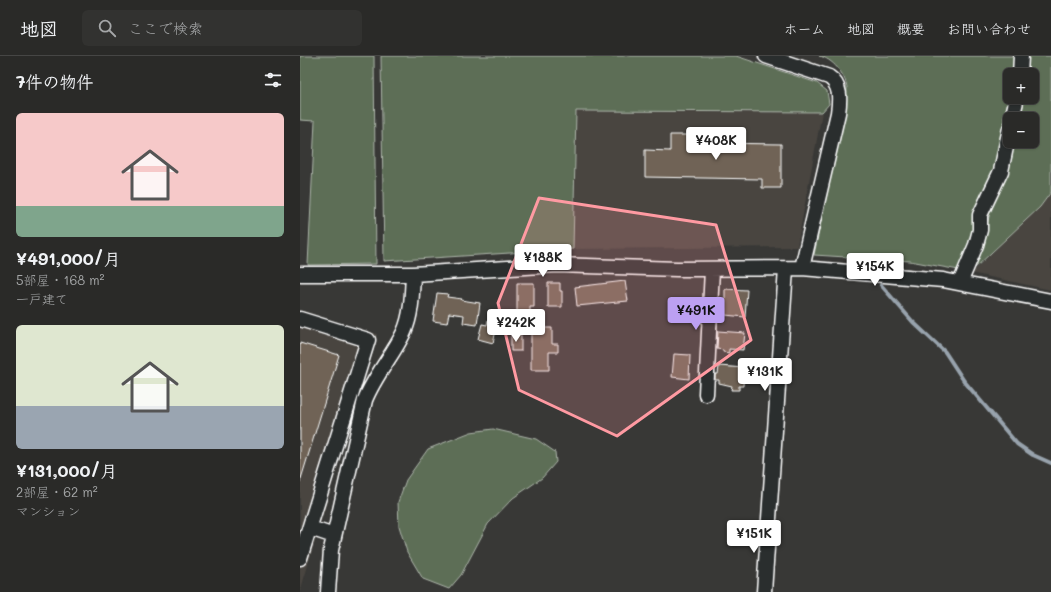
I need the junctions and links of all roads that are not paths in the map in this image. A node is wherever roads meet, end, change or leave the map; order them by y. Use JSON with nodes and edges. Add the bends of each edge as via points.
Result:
{"nodes":[{"id":1,"x":766,"y":56,"type":"edge"},
{"id":2,"x":1021,"y":56,"type":"edge"},
{"id":3,"x":1020,"y":68,"type":"edge"},
{"id":4,"x":1005,"y":148,"type":"edge"},
{"id":5,"x":802,"y":268,"type":"junction"},
{"id":6,"x":712,"y":269,"type":"junction"},
{"id":7,"x":786,"y":269,"type":"junction"},
{"id":8,"x":300,"y":274,"type":"edge"},
{"id":9,"x":414,"y":274,"type":"junction"},
{"id":10,"x":960,"y":283,"type":"junction"},
{"id":11,"x":1051,"y":300,"type":"edge"},
{"id":12,"x":300,"y":319,"type":"edge"},
{"id":13,"x":706,"y":394,"type":"dead end"},
{"id":14,"x":310,"y":528,"type":"junction"},
{"id":15,"x":334,"y":536,"type":"junction"},
{"id":16,"x":300,"y":558,"type":"edge"},
{"id":17,"x":328,"y":592,"type":"edge"},
{"id":18,"x":764,"y":592,"type":"edge"}],
"edges":[{"from":1,"to":5,"type":"street","via":[[829,77],[836,82],[840,100]]},
{"from":2,"to":3,"type":"street"},
{"from":4,"to":10,"type":"street","via":[[1000,171],[980,215],[980,230],[976,244]]},
{"from":5,"to":7,"type":"street"},
{"from":5,"to":10,"type":"street"},
{"from":6,"to":7,"type":"street"},
{"from":6,"to":9,"type":"street","via":[[557,264]]},
{"from":6,"to":13,"type":"street"},
{"from":7,"to":18,"type":"street"},
{"from":8,"to":9,"type":"street"},
{"from":9,"to":15,"type":"street","via":[[411,309],[404,332],[365,400]]},
{"from":10,"to":11,"type":"street"},
{"from":12,"to":14,"type":"street","via":[[368,340]]},
{"from":14,"to":15,"type":"street"},
{"from":14,"to":16,"type":"street"},
{"from":15,"to":17,"type":"street"}]}
